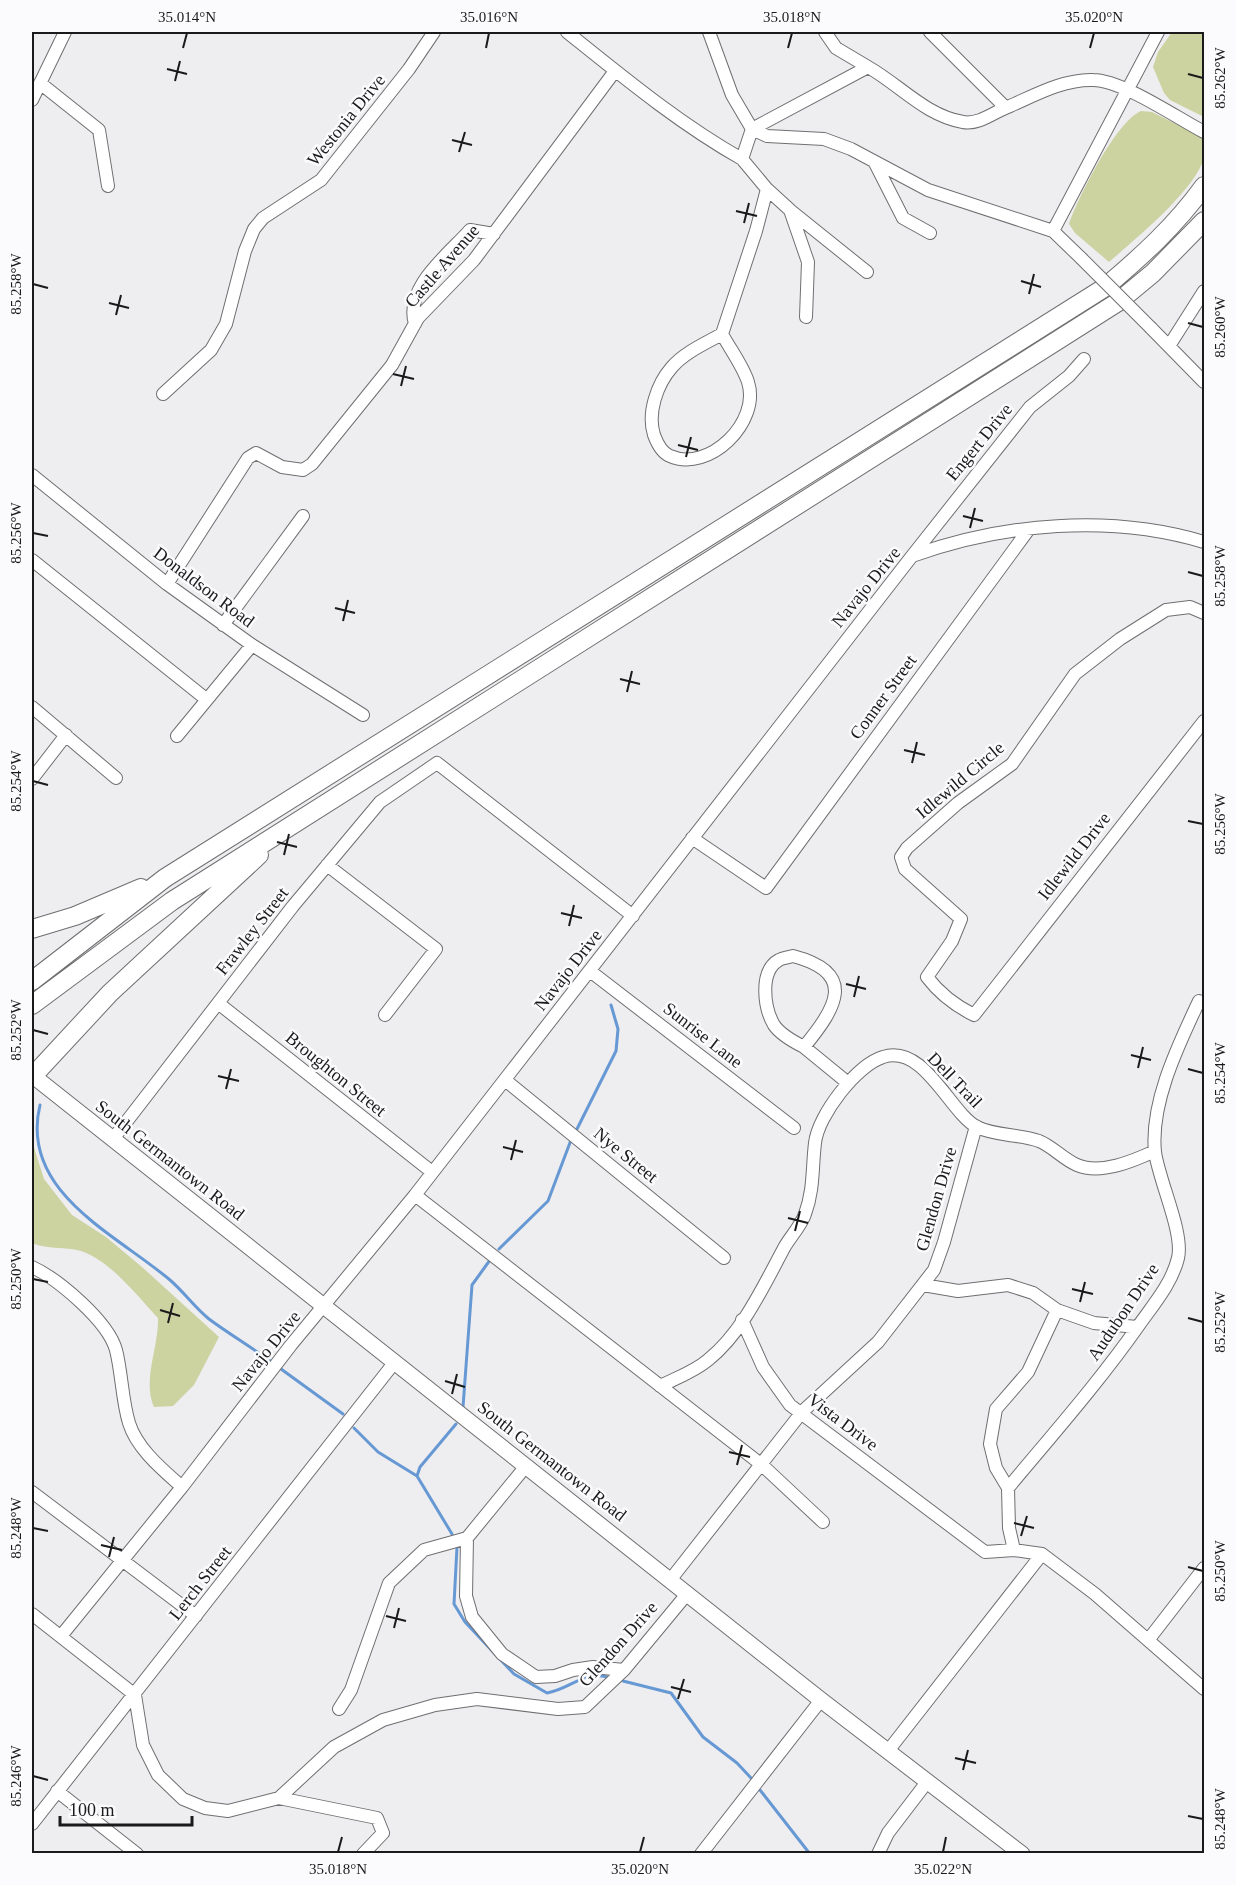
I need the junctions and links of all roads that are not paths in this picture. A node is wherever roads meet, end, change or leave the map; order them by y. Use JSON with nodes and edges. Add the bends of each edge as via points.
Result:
{"nodes":[{"id":1,"x":65,"y":32,"type":"edge"},
{"id":2,"x":434,"y":32,"type":"edge"},
{"id":3,"x":567,"y":32,"type":"edge"},
{"id":4,"x":709,"y":32,"type":"edge"},
{"id":5,"x":825,"y":32,"type":"edge"},
{"id":6,"x":930,"y":32,"type":"edge"},
{"id":7,"x":1158,"y":32,"type":"edge"},
{"id":8,"x":868,"y":67,"type":"junction"},
{"id":9,"x":615,"y":70,"type":"junction"},
{"id":10,"x":40,"y":84,"type":"junction"},
{"id":11,"x":1129,"y":91,"type":"junction"},
{"id":12,"x":32,"y":99,"type":"edge"},
{"id":13,"x":1005,"y":107,"type":"junction"},
{"id":14,"x":752,"y":129,"type":"junction"},
{"id":15,"x":1204,"y":132,"type":"edge"},
{"id":16,"x":742,"y":159,"type":"junction"},
{"id":17,"x":875,"y":163,"type":"junction"},
{"id":18,"x":108,"y":186,"type":"dead end"},
{"id":19,"x":1204,"y":186,"type":"edge"},
{"id":20,"x":767,"y":189,"type":"junction"},
{"id":21,"x":790,"y":210,"type":"junction"},
{"id":22,"x":1204,"y":220,"type":"edge"},
{"id":23,"x":1053,"y":231,"type":"junction"},
{"id":24,"x":930,"y":233,"type":"dead end"},
{"id":25,"x":494,"y":234,"type":"junction"},
{"id":26,"x":867,"y":272,"type":"dead end"},
{"id":27,"x":1204,"y":291,"type":"edge"},
{"id":28,"x":806,"y":316,"type":"dead end"},
{"id":29,"x":415,"y":324,"type":"junction"},
{"id":30,"x":722,"y":334,"type":"junction"},
{"id":31,"x":1169,"y":346,"type":"junction"},
{"id":32,"x":1084,"y":359,"type":"dead end"},
{"id":33,"x":1204,"y":382,"type":"edge"},
{"id":34,"x":163,"y":394,"type":"dead end"},
{"id":35,"x":32,"y":475,"type":"edge"},
{"id":36,"x":303,"y":516,"type":"dead end"},
{"id":37,"x":1029,"y":528,"type":"junction"},
{"id":38,"x":1204,"y":542,"type":"edge"},
{"id":39,"x":912,"y":556,"type":"junction"},
{"id":40,"x":32,"y":560,"type":"edge"},
{"id":41,"x":166,"y":584,"type":"junction"},
{"id":42,"x":1204,"y":613,"type":"edge"},
{"id":43,"x":224,"y":625,"type":"junction"},
{"id":44,"x":252,"y":645,"type":"junction"},
{"id":45,"x":206,"y":699,"type":"junction"},
{"id":46,"x":32,"y":707,"type":"edge"},
{"id":47,"x":363,"y":715,"type":"dead end"},
{"id":48,"x":1204,"y":721,"type":"edge"},
{"id":49,"x":66,"y":735,"type":"junction"},
{"id":50,"x":177,"y":736,"type":"dead end"},
{"id":51,"x":116,"y":778,"type":"dead end"},
{"id":52,"x":32,"y":779,"type":"edge"},
{"id":53,"x":292,"y":825,"type":"junction"},
{"id":54,"x":692,"y":838,"type":"junction"},
{"id":55,"x":327,"y":865,"type":"junction"},
{"id":56,"x":165,"y":878,"type":"junction"},
{"id":57,"x":633,"y":916,"type":"junction"},
{"id":58,"x":32,"y":929,"type":"edge"},
{"id":59,"x":590,"y":971,"type":"junction"},
{"id":60,"x":32,"y":981,"type":"edge"},
{"id":61,"x":1199,"y":1000,"type":"dead end"},
{"id":62,"x":218,"y":1003,"type":"junction"},
{"id":63,"x":32,"y":1005,"type":"edge"},
{"id":64,"x":386,"y":1015,"type":"dead end"},
{"id":65,"x":974,"y":1015,"type":"joint"},
{"id":66,"x":804,"y":1047,"type":"junction"},
{"id":67,"x":32,"y":1076,"type":"edge"},
{"id":68,"x":505,"y":1080,"type":"junction"},
{"id":69,"x":848,"y":1083,"type":"junction"},
{"id":70,"x":976,"y":1126,"type":"junction"},
{"id":71,"x":794,"y":1128,"type":"dead end"},
{"id":72,"x":113,"y":1139,"type":"junction"},
{"id":73,"x":1155,"y":1151,"type":"junction"},
{"id":74,"x":432,"y":1172,"type":"junction"},
{"id":75,"x":415,"y":1195,"type":"junction"},
{"id":76,"x":724,"y":1258,"type":"dead end"},
{"id":77,"x":32,"y":1267,"type":"edge"},
{"id":78,"x":923,"y":1285,"type":"junction"},
{"id":79,"x":325,"y":1307,"type":"junction"},
{"id":80,"x":1057,"y":1310,"type":"junction"},
{"id":81,"x":742,"y":1320,"type":"junction"},
{"id":82,"x":1137,"y":1327,"type":"junction"},
{"id":83,"x":394,"y":1363,"type":"junction"},
{"id":84,"x":660,"y":1386,"type":"junction"},
{"id":85,"x":802,"y":1412,"type":"junction"},
{"id":86,"x":762,"y":1465,"type":"junction"},
{"id":87,"x":526,"y":1466,"type":"junction"},
{"id":88,"x":182,"y":1487,"type":"junction"},
{"id":89,"x":1008,"y":1488,"type":"junction"},
{"id":90,"x":32,"y":1492,"type":"edge"},
{"id":91,"x":823,"y":1522,"type":"dead end"},
{"id":92,"x":467,"y":1538,"type":"junction"},
{"id":93,"x":1014,"y":1550,"type":"junction"},
{"id":94,"x":1042,"y":1554,"type":"junction"},
{"id":95,"x":122,"y":1560,"type":"junction"},
{"id":96,"x":1204,"y":1568,"type":"edge"},
{"id":97,"x":671,"y":1579,"type":"junction"},
{"id":98,"x":687,"y":1594,"type":"junction"},
{"id":99,"x":32,"y":1614,"type":"edge"},
{"id":100,"x":196,"y":1616,"type":"junction"},
{"id":101,"x":61,"y":1636,"type":"junction"},
{"id":102,"x":1149,"y":1639,"type":"junction"},
{"id":103,"x":624,"y":1670,"type":"junction"},
{"id":104,"x":1204,"y":1689,"type":"edge"},
{"id":105,"x":135,"y":1695,"type":"junction"},
{"id":106,"x":821,"y":1700,"type":"junction"},
{"id":107,"x":339,"y":1709,"type":"dead end"},
{"id":108,"x":888,"y":1751,"type":"junction"},
{"id":109,"x":927,"y":1782,"type":"junction"},
{"id":110,"x":57,"y":1791,"type":"junction"},
{"id":111,"x":279,"y":1798,"type":"junction"},
{"id":112,"x":32,"y":1824,"type":"edge"},
{"id":113,"x":137,"y":1854,"type":"edge"},
{"id":114,"x":363,"y":1854,"type":"edge"},
{"id":115,"x":701,"y":1854,"type":"edge"},
{"id":116,"x":878,"y":1854,"type":"edge"},
{"id":117,"x":1022,"y":1854,"type":"edge"}],
"edges":[{"from":1,"to":10,"type":"street"},
{"from":2,"to":34,"type":"street","name":"Westonia Drive","via":[[321,180],[263,218],[254,229],[226,324],[211,350]]},
{"from":3,"to":9,"type":"street"},
{"from":4,"to":14,"type":"street","via":[[732,95]]},
{"from":5,"to":8,"type":"street","via":[[836,48]]},
{"from":6,"to":13,"type":"street"},
{"from":7,"to":11,"type":"street"},
{"from":8,"to":13,"type":"street","via":[[894,81],[926,108],[950,119],[965,123],[981,120]]},
{"from":8,"to":14,"type":"street"},
{"from":9,"to":16,"type":"street","via":[[715,144]]},
{"from":9,"to":25,"type":"street","name":"Castle Avenue"},
{"from":10,"to":12,"type":"street"},
{"from":10,"to":18,"type":"street","via":[[99,130]]},
{"from":11,"to":13,"type":"street","via":[[1093,80],[1066,83]]},
{"from":11,"to":15,"type":"street"},
{"from":11,"to":23,"type":"street"},
{"from":14,"to":16,"type":"street"},
{"from":14,"to":17,"type":"street","via":[[767,136],[824,139]]},
{"from":16,"to":20,"type":"street"},
{"from":17,"to":23,"type":"street","via":[[928,190]]},
{"from":17,"to":24,"type":"street","via":[[903,218]]},
{"from":19,"to":56,"type":"highway","via":[[1144,255],[1104,288]]},
{"from":20,"to":21,"type":"street"},
{"from":20,"to":30,"type":"street"},
{"from":21,"to":26,"type":"street"},
{"from":21,"to":28,"type":"street","via":[[808,262]]},
{"from":22,"to":53,"type":"highway","via":[[1153,273],[1118,302]]},
{"from":23,"to":31,"type":"street","bridge":true},
{"from":25,"to":29,"type":"street","name":"Castle Avenue"},
{"from":25,"to":29,"type":"street","via":[[470,230],[419,286],[412,312]]},
{"from":27,"to":31,"type":"street"},
{"from":29,"to":41,"type":"street","name":"Castle Avenue","via":[[392,365],[312,464],[303,470],[293,469],[256,453],[241,466]]},
{"from":30,"to":30,"type":"street","via":[[749,383],[747,416],[731,437],[701,458],[668,456],[657,444],[651,412],[661,386],[672,367]]},
{"from":31,"to":33,"type":"street"},
{"from":32,"to":39,"type":"street","name":"Engert Drive","via":[[1030,407]]},
{"from":35,"to":41,"type":"street","name":"Donaldson Road"},
{"from":36,"to":43,"type":"street"},
{"from":37,"to":38,"type":"street","name":"Navajo Drive","via":[[1124,526],[1171,532]]},
{"from":37,"to":39,"type":"street","name":"Navajo Drive","via":[[944,544]]},
{"from":37,"to":54,"type":"street","name":"Conner Street","via":[[766,888]]},
{"from":39,"to":54,"type":"street","name":"Navajo Drive"},
{"from":40,"to":45,"type":"street"},
{"from":41,"to":43,"type":"street","name":"Donaldson Road"},
{"from":42,"to":65,"type":"street","name":"Idlewild Circle","via":[[1190,607],[1166,610],[1075,674],[1012,764],[958,803],[901,857],[905,869],[961,919],[952,941],[927,977],[960,1008]]},
{"from":43,"to":44,"type":"street","name":"Donaldson Road"},
{"from":44,"to":45,"type":"street"},
{"from":44,"to":47,"type":"street","name":"Donaldson Road"},
{"from":45,"to":50,"type":"street"},
{"from":46,"to":49,"type":"street"},
{"from":48,"to":65,"type":"street","name":"Idlewild Drive"},
{"from":49,"to":51,"type":"street"},
{"from":49,"to":52,"type":"street"},
{"from":53,"to":63,"type":"highway","via":[[172,901]]},
{"from":53,"to":67,"type":"highway","via":[[110,993]]},
{"from":54,"to":57,"type":"street","name":"Navajo Drive"},
{"from":55,"to":57,"type":"street","name":"Frawley Street","via":[[380,802],[437,763]]},
{"from":55,"to":62,"type":"street","name":"Frawley Street"},
{"from":55,"to":64,"type":"street","via":[[436,949]]},
{"from":56,"to":58,"type":"highway","via":[[75,916]]},
{"from":56,"to":60,"type":"highway"},
{"from":57,"to":59,"type":"street","name":"Navajo Drive"},
{"from":59,"to":68,"type":"street","name":"Navajo Drive"},
{"from":59,"to":71,"type":"street","name":"Sunrise Lane"},
{"from":61,"to":73,"type":"street","name":"Audubon Drive","via":[[1166,1076]]},
{"from":62,"to":72,"type":"street","name":"Frawley Street"},
{"from":62,"to":74,"type":"street","name":"Broughton Street"},
{"from":66,"to":66,"type":"street","via":[[832,1011],[837,995],[834,980],[824,969],[793,956],[778,960],[768,972],[767,1005],[774,1026]]},
{"from":66,"to":69,"type":"street"},
{"from":67,"to":72,"type":"main road","name":"South Germantown Road"},
{"from":68,"to":74,"type":"street","name":"Navajo Drive"},
{"from":68,"to":76,"type":"street","name":"Nye Street"},
{"from":69,"to":70,"type":"street","name":"Dell Trail","via":[[885,1056],[903,1058],[919,1064]]},
{"from":69,"to":81,"type":"street","name":"Dell Trail","via":[[825,1115],[814,1141],[813,1188],[805,1217]]},
{"from":70,"to":73,"type":"street","name":"Dell Trail","via":[[1041,1142],[1078,1165],[1093,1168],[1135,1160]]},
{"from":70,"to":78,"type":"street","name":"Glendon Drive","via":[[944,1242]]},
{"from":72,"to":79,"type":"main road","name":"South Germantown Road"},
{"from":73,"to":82,"type":"street","name":"Audubon Drive","via":[[1178,1257],[1164,1290]]},
{"from":74,"to":75,"type":"street","name":"Navajo Drive"},
{"from":75,"to":79,"type":"street","name":"Navajo Drive"},
{"from":75,"to":84,"type":"street"},
{"from":77,"to":88,"type":"street","via":[[71,1293],[97,1320],[115,1347],[129,1425],[153,1461]]},
{"from":78,"to":80,"type":"street","via":[[958,1291],[1008,1285],[1034,1293]]},
{"from":78,"to":85,"type":"street","name":"Glendon Drive","via":[[878,1342]]},
{"from":79,"to":83,"type":"main road","name":"South Germantown Road"},
{"from":79,"to":88,"type":"street","name":"Navajo Drive"},
{"from":80,"to":82,"type":"street","via":[[1094,1323]]},
{"from":80,"to":89,"type":"street","via":[[1028,1372],[996,1409],[990,1444],[996,1468]]},
{"from":81,"to":84,"type":"street","via":[[707,1361]]},
{"from":81,"to":85,"type":"street","name":"Vista Drive","via":[[763,1367],[790,1405]]},
{"from":82,"to":89,"type":"street","name":"Audubon Drive","via":[[1112,1363]]},
{"from":83,"to":87,"type":"main road","name":"South Germantown Road"},
{"from":83,"to":100,"type":"street","name":"Lerch Street"},
{"from":84,"to":86,"type":"street"},
{"from":85,"to":86,"type":"street","name":"Glendon Drive"},
{"from":85,"to":93,"type":"street","name":"Vista Drive","via":[[986,1552]]},
{"from":86,"to":91,"type":"street"},
{"from":86,"to":97,"type":"street","name":"Glendon Drive"},
{"from":87,"to":92,"type":"street"},
{"from":87,"to":97,"type":"main road","name":"South Germantown Road"},
{"from":88,"to":95,"type":"street","name":"Navajo Drive"},
{"from":89,"to":93,"type":"street"},
{"from":90,"to":95,"type":"street"},
{"from":92,"to":103,"type":"street","via":[[466,1596],[472,1617],[502,1654],[536,1677],[593,1667]]},
{"from":92,"to":107,"type":"street","via":[[424,1550],[389,1583],[355,1680]]},
{"from":93,"to":94,"type":"street","name":"Vista Drive"},
{"from":94,"to":102,"type":"street"},
{"from":94,"to":108,"type":"street"},
{"from":95,"to":100,"type":"street"},
{"from":95,"to":101,"type":"street","name":"Navajo Drive"},
{"from":96,"to":102,"type":"street"},
{"from":97,"to":98,"type":"main road","name":"South Germantown Road"},
{"from":98,"to":103,"type":"street","name":"Glendon Drive"},
{"from":98,"to":106,"type":"main road","name":"South Germantown Road"},
{"from":99,"to":101,"type":"street"},
{"from":100,"to":105,"type":"street","name":"Lerch Street"},
{"from":101,"to":105,"type":"street"},
{"from":102,"to":104,"type":"street"},
{"from":103,"to":111,"type":"street","name":"Glendon Drive","via":[[585,1707],[573,1710],[477,1699],[435,1705],[383,1720],[334,1747]]},
{"from":105,"to":110,"type":"street","name":"Lerch Street"},
{"from":105,"to":111,"type":"street","name":"Glendon Drive","via":[[142,1745],[158,1775],[183,1799],[205,1808],[228,1811]]},
{"from":106,"to":108,"type":"main road","name":"South Germantown Road"},
{"from":106,"to":115,"type":"street"},
{"from":108,"to":109,"type":"main road","name":"South Germantown Road"},
{"from":109,"to":116,"type":"street","via":[[888,1833]]},
{"from":109,"to":117,"type":"main road","name":"South Germantown Road"},
{"from":110,"to":112,"type":"street","name":"Lerch Street"},
{"from":110,"to":113,"type":"street"},
{"from":111,"to":114,"type":"street","via":[[376,1818],[383,1833]]}]}
